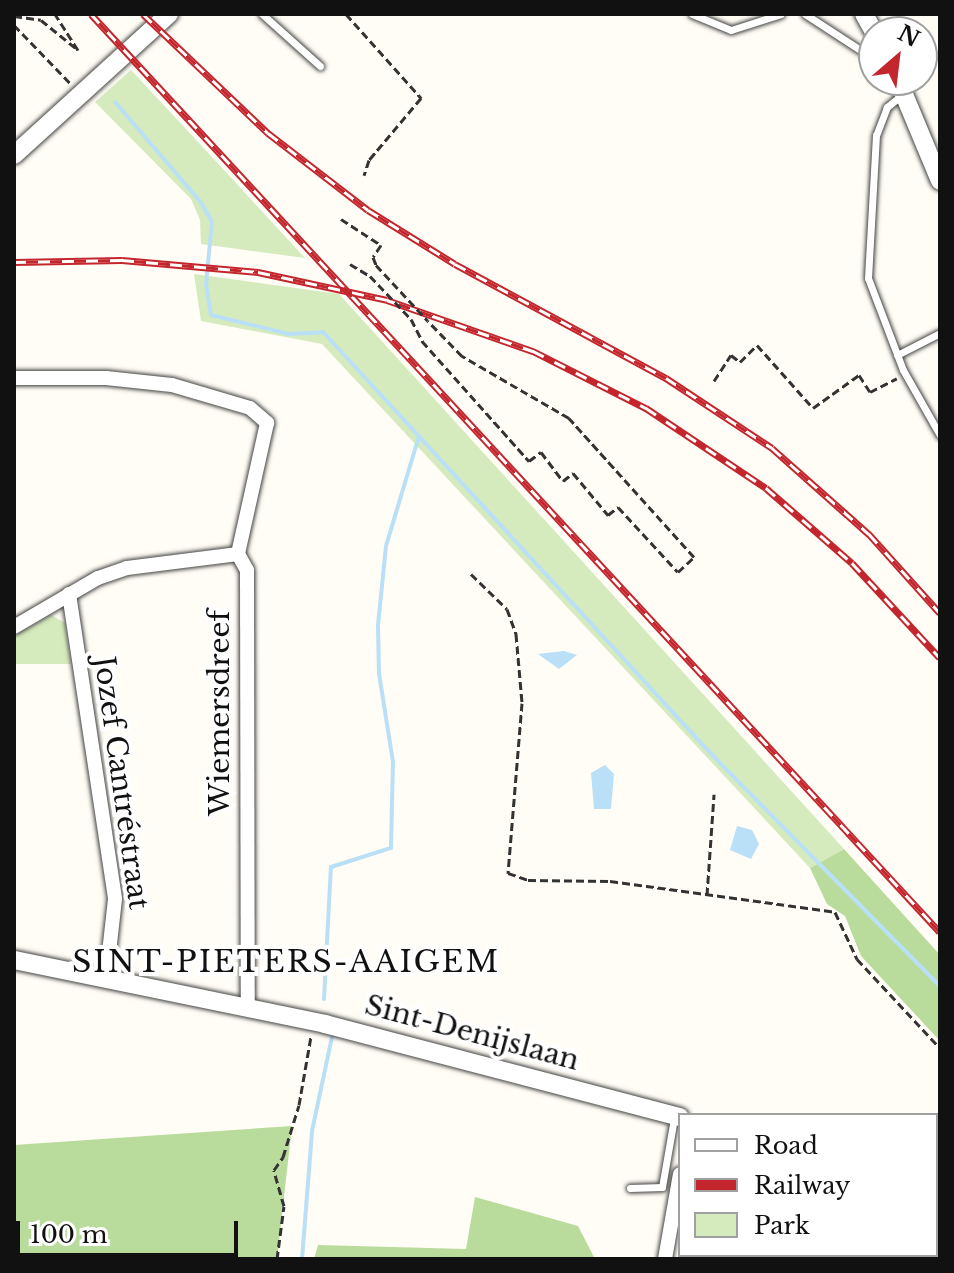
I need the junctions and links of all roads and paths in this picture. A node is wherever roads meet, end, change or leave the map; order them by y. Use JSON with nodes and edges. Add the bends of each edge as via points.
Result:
{"nodes":[{"id":1,"x":55,"y":14,"type":"edge"},
{"id":2,"x":169,"y":14,"type":"edge"},
{"id":3,"x":262,"y":14,"type":"edge"},
{"id":4,"x":346,"y":14,"type":"edge"},
{"id":5,"x":692,"y":14,"type":"edge"},
{"id":6,"x":781,"y":14,"type":"edge"},
{"id":7,"x":805,"y":14,"type":"edge"},
{"id":8,"x":14,"y":16,"type":"edge"},
{"id":9,"x":14,"y":25,"type":"edge"},
{"id":10,"x":858,"y":49,"type":"edge"},
{"id":11,"x":320,"y":66,"type":"dead end"},
{"id":12,"x":81,"y":95,"type":"junction"},
{"id":13,"x":895,"y":96,"type":"edge"},
{"id":14,"x":905,"y":96,"type":"edge"},
{"id":15,"x":14,"y":155,"type":"edge"},
{"id":16,"x":364,"y":175,"type":"dead end"},
{"id":17,"x":940,"y":181,"type":"edge"},
{"id":18,"x":341,"y":219,"type":"dead end"},
{"id":19,"x":350,"y":264,"type":"dead end"},
{"id":20,"x":940,"y":333,"type":"edge"},
{"id":21,"x":897,"y":355,"type":"junction"},
{"id":22,"x":905,"y":374,"type":"junction"},
{"id":23,"x":14,"y":378,"type":"edge"},
{"id":24,"x":714,"y":381,"type":"dead end"},
{"id":25,"x":940,"y":435,"type":"edge"},
{"id":26,"x":238,"y":554,"type":"junction"},
{"id":27,"x":471,"y":574,"type":"dead end"},
{"id":28,"x":69,"y":594,"type":"junction"},
{"id":29,"x":14,"y":627,"type":"edge"},
{"id":30,"x":714,"y":794,"type":"dead end"},
{"id":31,"x":707,"y":895,"type":"junction"},
{"id":32,"x":14,"y":960,"type":"edge"},
{"id":33,"x":106,"y":979,"type":"junction"},
{"id":34,"x":248,"y":1008,"type":"junction"},
{"id":35,"x":315,"y":1022,"type":"junction"},
{"id":36,"x":940,"y":1048,"type":"edge"},
{"id":37,"x":677,"y":1116,"type":"edge"},
{"id":38,"x":678,"y":1185,"type":"edge"},
{"id":39,"x":630,"y":1188,"type":"dead end"},
{"id":40,"x":277,"y":1259,"type":"edge"},
{"id":41,"x":665,"y":1259,"type":"edge"}],
"edges":[{"from":1,"to":8,"type":"path","via":[[78,50],[41,20]]},
{"from":2,"to":12,"type":"street"},
{"from":3,"to":11,"type":"lane"},
{"from":4,"to":16,"type":"path","via":[[421,98],[369,160]]},
{"from":5,"to":6,"type":"lane","via":[[731,30]]},
{"from":7,"to":10,"type":"lane"},
{"from":9,"to":12,"type":"path"},
{"from":12,"to":15,"type":"street"},
{"from":13,"to":21,"type":"lane","via":[[879,120],[867,253],[872,295]]},
{"from":14,"to":17,"type":"street"},
{"from":18,"to":19,"type":"path","bridge":true,"via":[[381,245],[373,257],[376,265],[462,356],[569,418],[694,557],[678,572],[618,507],[608,515],[573,473],[563,481],[541,452],[529,461],[422,341],[411,319],[370,276]]},
{"from":20,"to":21,"type":"lane"},
{"from":21,"to":22,"type":"lane"},
{"from":22,"to":24,"type":"path","via":[[870,392],[859,375],[813,408],[757,345],[740,362],[731,355]]},
{"from":22,"to":25,"type":"lane"},
{"from":23,"to":26,"type":"street","name":"Wiemersdreef","via":[[106,378],[172,385],[250,408],[267,423]]},
{"from":26,"to":28,"type":"street","via":[[127,568]]},
{"from":26,"to":34,"type":"street","name":"Wiemersdreef","via":[[247,570]]},
{"from":27,"to":31,"type":"path","via":[[507,609],[516,634],[522,703],[508,873],[528,880],[610,881]]},
{"from":28,"to":29,"type":"street"},
{"from":28,"to":33,"type":"street","name":"Jozef Cantréstraat","via":[[115,899]]},
{"from":30,"to":31,"type":"path"},
{"from":31,"to":36,"type":"path","via":[[835,912],[857,959]]},
{"from":32,"to":33,"type":"street","name":"Sint-Denijslaan"},
{"from":33,"to":34,"type":"street","name":"Sint-Denijslaan"},
{"from":34,"to":35,"type":"street","name":"Sint-Denijslaan"},
{"from":35,"to":37,"type":"street","name":"Sint-Denijslaan"},
{"from":35,"to":40,"type":"path","via":[[301,1071],[299,1105],[274,1170],[284,1206]]},
{"from":37,"to":39,"type":"lane","via":[[662,1187]]},
{"from":38,"to":41,"type":"street"}]}
